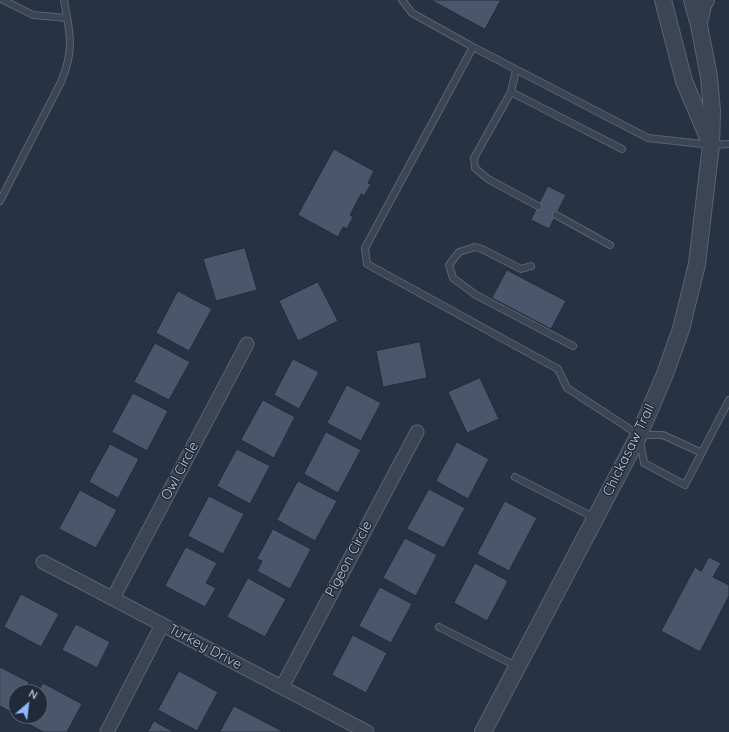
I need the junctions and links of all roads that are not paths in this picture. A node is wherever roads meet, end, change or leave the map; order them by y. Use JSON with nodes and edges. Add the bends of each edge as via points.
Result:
{"nodes":[{"id":1,"x":3,"y":0,"type":"edge"},
{"id":2,"x":19,"y":0,"type":"edge"},
{"id":3,"x":64,"y":0,"type":"edge"},
{"id":4,"x":402,"y":0,"type":"edge"},
{"id":5,"x":663,"y":0,"type":"edge"},
{"id":6,"x":692,"y":0,"type":"edge"},
{"id":7,"x":706,"y":0,"type":"edge"},
{"id":8,"x":18,"y":8,"type":"junction"},
{"id":9,"x":67,"y":18,"type":"junction"},
{"id":10,"x":699,"y":25,"type":"junction"},
{"id":11,"x":473,"y":47,"type":"junction"},
{"id":12,"x":516,"y":70,"type":"junction"},
{"id":13,"x":511,"y":92,"type":"junction"},
{"id":14,"x":729,"y":144,"type":"edge"},
{"id":15,"x":711,"y":145,"type":"junction"},
{"id":16,"x":622,"y":149,"type":"dead end"},
{"id":17,"x":0,"y":201,"type":"edge"},
{"id":18,"x":538,"y":206,"type":"dead end"},
{"id":19,"x":556,"y":215,"type":"dead end"},
{"id":20,"x":610,"y":244,"type":"dead end"},
{"id":21,"x":531,"y":266,"type":"dead end"},
{"id":22,"x":247,"y":344,"type":"dead end"},
{"id":23,"x":573,"y":346,"type":"dead end"},
{"id":24,"x":729,"y":400,"type":"edge"},
{"id":25,"x":417,"y":432,"type":"dead end"},
{"id":26,"x":639,"y":435,"type":"junction"},
{"id":27,"x":702,"y":452,"type":"junction"},
{"id":28,"x":515,"y":477,"type":"dead end"},
{"id":29,"x":595,"y":518,"type":"junction"},
{"id":30,"x":43,"y":562,"type":"dead end"},
{"id":31,"x":113,"y":598,"type":"junction"},
{"id":32,"x":162,"y":625,"type":"junction"},
{"id":33,"x":439,"y":627,"type":"dead end"},
{"id":34,"x":517,"y":667,"type":"junction"},
{"id":35,"x":282,"y":687,"type":"junction"},
{"id":36,"x":107,"y":732,"type":"edge"},
{"id":37,"x":367,"y":732,"type":"edge"},
{"id":38,"x":483,"y":732,"type":"edge"}],
"edges":[{"from":1,"to":8,"type":"lane"},
{"from":2,"to":8,"type":"lane"},
{"from":3,"to":9,"type":"lane"},
{"from":4,"to":11,"type":"lane","via":[[412,13]]},
{"from":5,"to":15,"type":"street","name":"Chickasaw Trail","via":[[684,81]]},
{"from":6,"to":10,"type":"street","name":"Chickasaw Trail"},
{"from":7,"to":10,"type":"street"},
{"from":8,"to":9,"type":"lane","via":[[33,15]]},
{"from":9,"to":17,"type":"lane","via":[[71,37],[68,66]]},
{"from":10,"to":15,"type":"street","name":"Chickasaw Trail","via":[[709,77]]},
{"from":11,"to":12,"type":"lane"},
{"from":11,"to":26,"type":"lane","via":[[365,248],[367,264],[558,369],[567,388]]},
{"from":12,"to":13,"type":"lane"},
{"from":12,"to":15,"type":"lane","via":[[648,138]]},
{"from":13,"to":16,"type":"lane"},
{"from":13,"to":18,"type":"lane","via":[[474,158],[475,168],[488,179]]},
{"from":14,"to":15,"type":"lane"},
{"from":15,"to":26,"type":"street","name":"Chickasaw Trail","via":[[697,264],[681,329]]},
{"from":19,"to":20,"type":"lane"},
{"from":21,"to":23,"type":"lane","via":[[521,269],[475,247],[459,252],[449,265],[453,278],[476,295]]},
{"from":22,"to":31,"type":"street","name":"Owl Circle"},
{"from":24,"to":27,"type":"lane"},
{"from":25,"to":35,"type":"street","name":"Pigeon Circle"},
{"from":26,"to":27,"type":"lane","via":[[663,435]]},
{"from":26,"to":27,"type":"lane","via":[[644,463],[685,485]]},
{"from":26,"to":29,"type":"street","name":"Chickasaw Trail"},
{"from":28,"to":29,"type":"lane"},
{"from":29,"to":34,"type":"street","name":"Chickasaw Trail"},
{"from":30,"to":31,"type":"street","name":"Turkey Drive"},
{"from":31,"to":32,"type":"street","name":"Turkey Drive"},
{"from":32,"to":35,"type":"street","name":"Turkey Drive"},
{"from":32,"to":36,"type":"street"},
{"from":33,"to":34,"type":"lane"},
{"from":34,"to":38,"type":"street","name":"Chickasaw Trail"},
{"from":35,"to":37,"type":"street","name":"Turkey Drive"}]}
